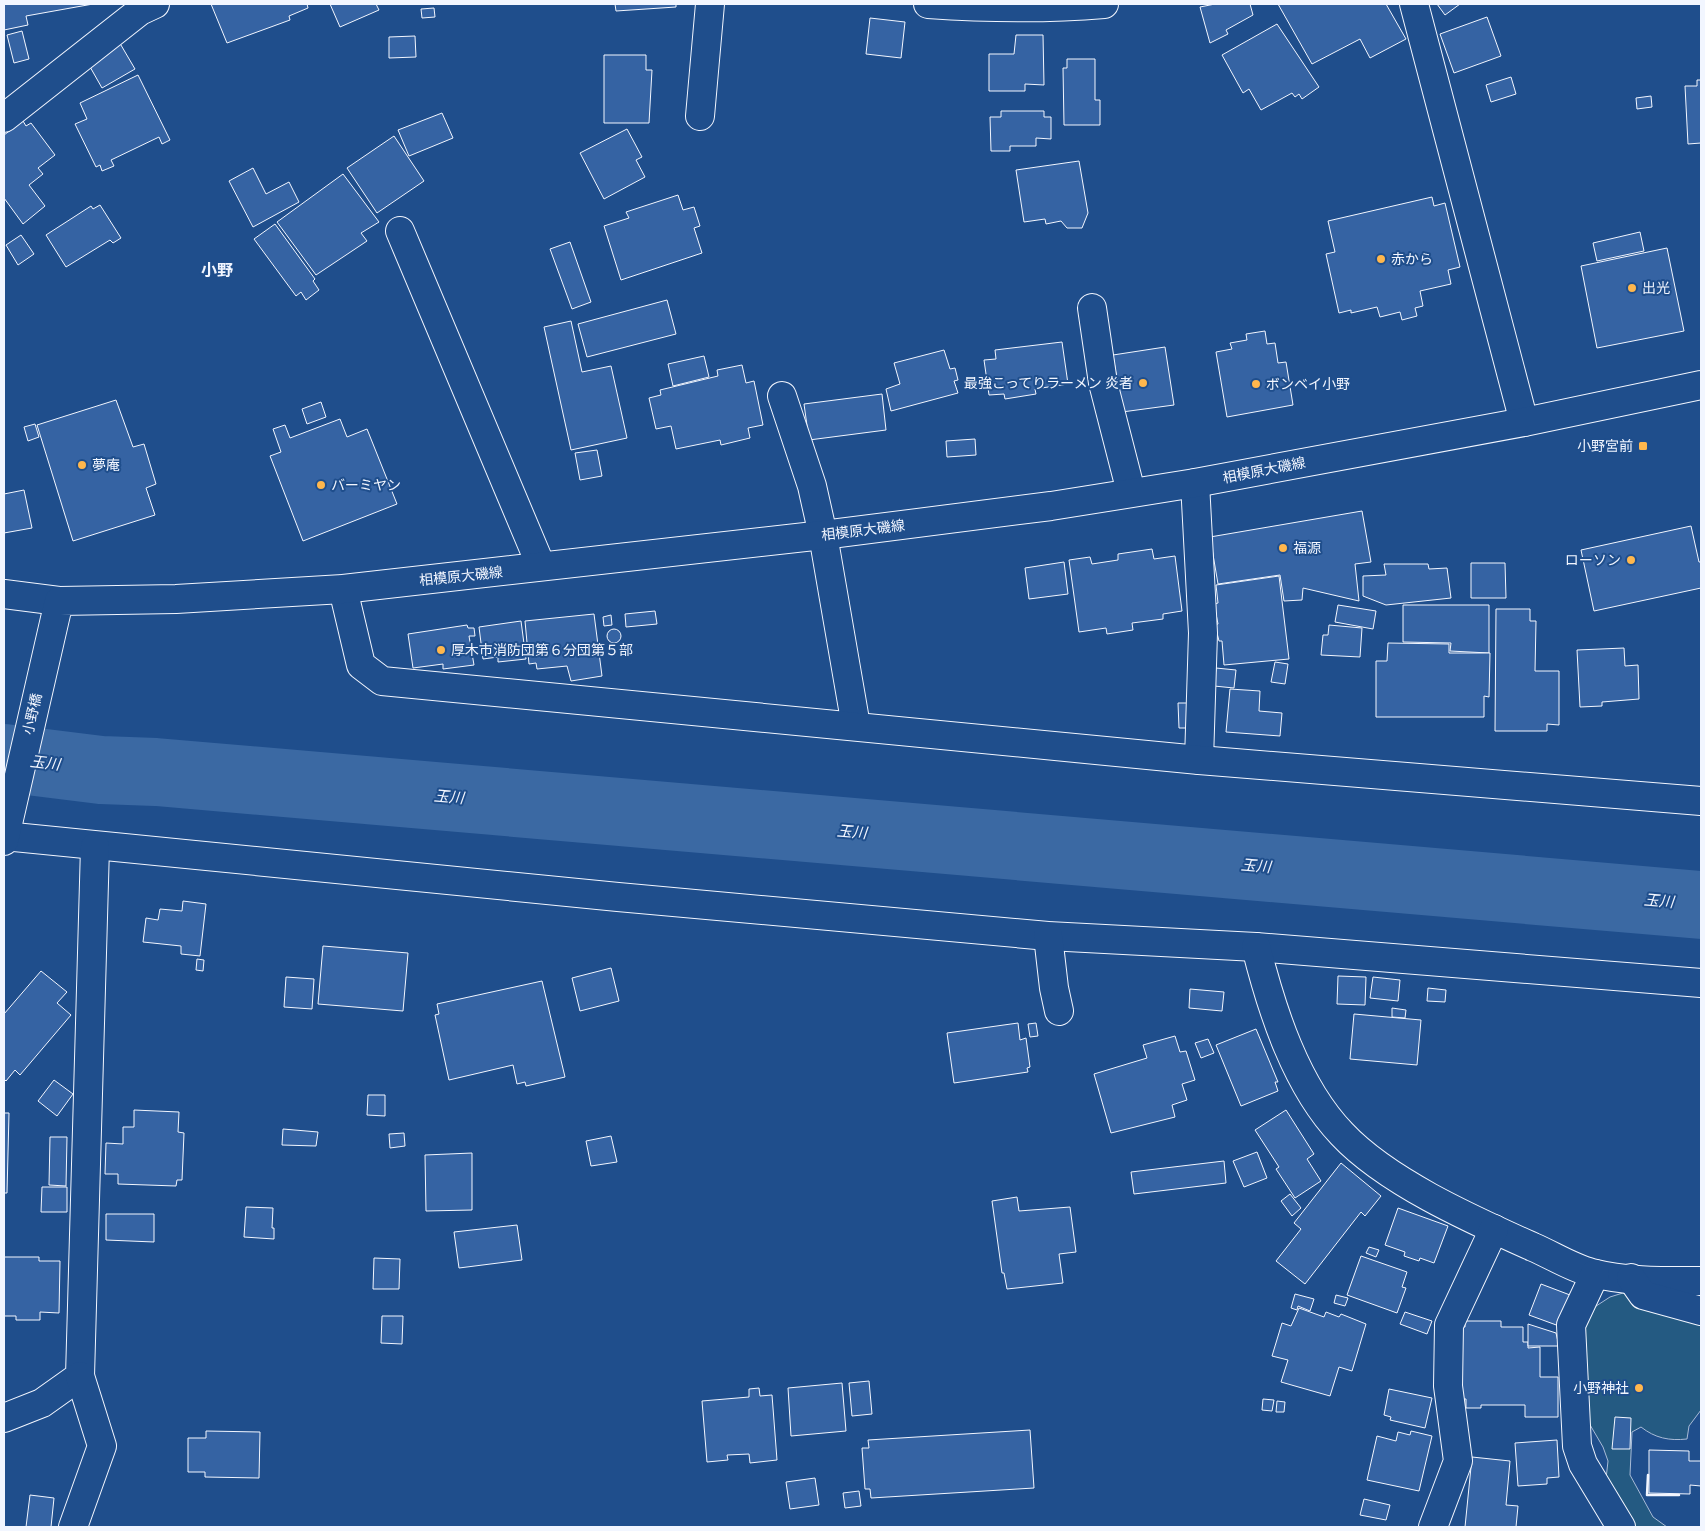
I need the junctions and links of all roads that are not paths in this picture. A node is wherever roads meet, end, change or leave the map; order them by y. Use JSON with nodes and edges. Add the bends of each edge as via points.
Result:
{"nodes":[{"id":1,"x":155,"y":4,"type":"edge"},
{"id":2,"x":710,"y":4,"type":"edge"},
{"id":3,"x":928,"y":4,"type":"edge"},
{"id":4,"x":1104,"y":4,"type":"edge"},
{"id":5,"x":1414,"y":4,"type":"edge"},
{"id":6,"x":700,"y":116,"type":"dead end"},
{"id":7,"x":4,"y":118,"type":"edge"},
{"id":8,"x":400,"y":231,"type":"dead end"},
{"id":9,"x":1092,"y":308,"type":"dead end"},
{"id":10,"x":1701,"y":386,"type":"edge"},
{"id":11,"x":782,"y":396,"type":"dead end"},
{"id":12,"x":1524,"y":422,"type":"junction"},
{"id":13,"x":1195,"y":483,"type":"junction"},
{"id":14,"x":1131,"y":492,"type":"junction"},
{"id":15,"x":823,"y":535,"type":"junction"},
{"id":16,"x":541,"y":566,"type":"junction"},
{"id":17,"x":344,"y":589,"type":"junction"},
{"id":18,"x":4,"y":594,"type":"edge"},
{"id":19,"x":59,"y":601,"type":"junction"},
{"id":20,"x":856,"y":726,"type":"junction"},
{"id":21,"x":1199,"y":760,"type":"junction"},
{"id":22,"x":1701,"y":801,"type":"edge"},
{"id":23,"x":6,"y":832,"type":"edge"},
{"id":24,"x":95,"y":847,"type":"junction"},
{"id":25,"x":1048,"y":936,"type":"junction"},
{"id":26,"x":1256,"y":947,"type":"junction"},
{"id":27,"x":1701,"y":983,"type":"edge"},
{"id":28,"x":1059,"y":1011,"type":"dead end"},
{"id":29,"x":1494,"y":1229,"type":"junction"},
{"id":30,"x":1596,"y":1274,"type":"junction"},
{"id":31,"x":1631,"y":1278,"type":"junction"},
{"id":32,"x":1701,"y":1281,"type":"edge"},
{"id":33,"x":1701,"y":1311,"type":"edge"},
{"id":34,"x":80,"y":1376,"type":"junction"},
{"id":35,"x":4,"y":1418,"type":"edge"},
{"id":36,"x":72,"y":1527,"type":"edge"},
{"id":37,"x":1433,"y":1527,"type":"edge"},
{"id":38,"x":1621,"y":1527,"type":"edge"}],
"edges":[{"from":1,"to":7,"type":"street","via":[[140,11]]},
{"from":2,"to":6,"type":"street"},
{"from":3,"to":4,"type":"street","via":[[995,8]]},
{"from":5,"to":12,"type":"street"},
{"from":8,"to":16,"type":"street"},
{"from":9,"to":14,"type":"street","via":[[1103,383]]},
{"from":10,"to":12,"type":"street","name":"相模原大磯線"},
{"from":11,"to":15,"type":"street","via":[[812,486]]},
{"from":12,"to":13,"type":"street","name":"相模原大磯線"},
{"from":13,"to":14,"type":"street","name":"相模原大磯線"},
{"from":13,"to":21,"type":"street","via":[[1203,633]]},
{"from":14,"to":15,"type":"street","name":"相模原大磯線","via":[[1051,506]]},
{"from":15,"to":16,"type":"street","name":"相模原大磯線"},
{"from":15,"to":20,"type":"street"},
{"from":16,"to":17,"type":"street","name":"相模原大磯線"},
{"from":17,"to":19,"type":"street","name":"相模原大磯線","via":[[176,599]]},
{"from":17,"to":20,"type":"street","via":[[361,665],[382,681]]},
{"from":18,"to":19,"type":"street","name":"相模原大磯線"},
{"from":19,"to":23,"type":"street","name":"小野橋"},
{"from":20,"to":21,"type":"street"},
{"from":21,"to":22,"type":"street"},
{"from":23,"to":24,"type":"street"},
{"from":24,"to":25,"type":"street"},
{"from":24,"to":34,"type":"street"},
{"from":25,"to":26,"type":"street"},
{"from":25,"to":28,"type":"street"},
{"from":26,"to":27,"type":"street"},
{"from":26,"to":29,"type":"street","via":[[1268,998],[1306,1086],[1342,1134],[1393,1176]]},
{"from":29,"to":30,"type":"street"},
{"from":29,"to":37,"type":"street","via":[[1450,1325],[1448,1386],[1458,1461]]},
{"from":30,"to":31,"type":"street"},
{"from":30,"to":38,"type":"street","via":[[1571,1325],[1577,1446],[1583,1464]]},
{"from":31,"to":32,"type":"street"},
{"from":31,"to":33,"type":"street","via":[[1643,1295]]},
{"from":34,"to":35,"type":"street","via":[[42,1403]]},
{"from":34,"to":36,"type":"street","via":[[102,1446]]}]}
